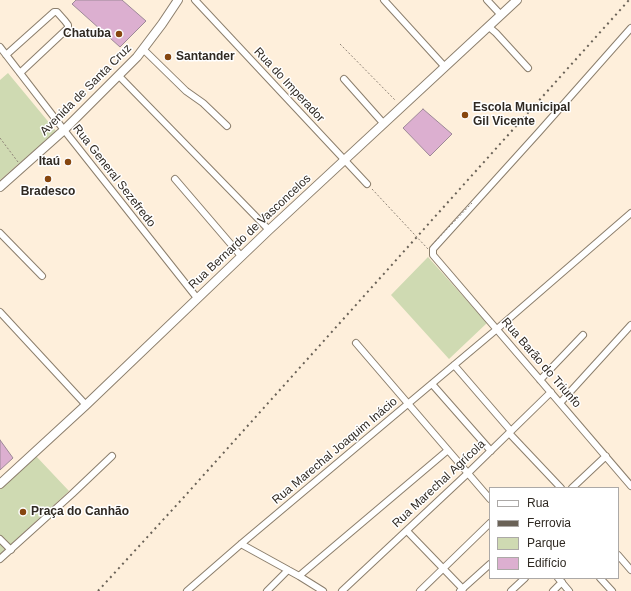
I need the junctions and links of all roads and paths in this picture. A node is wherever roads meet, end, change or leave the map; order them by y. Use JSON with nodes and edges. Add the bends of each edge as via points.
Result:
{"nodes":[{"id":1,"x":178,"y":0,"type":"edge"},
{"id":2,"x":195,"y":0,"type":"edge"},
{"id":3,"x":384,"y":0,"type":"edge"},
{"id":4,"x":487,"y":0,"type":"edge"},
{"id":5,"x":517,"y":0,"type":"edge"},
{"id":6,"x":501,"y":15,"type":"junction"},
{"id":7,"x":489,"y":27,"type":"junction"},
{"id":8,"x":631,"y":28,"type":"edge"},
{"id":9,"x":340,"y":44,"type":"dead end"},
{"id":10,"x":0,"y":47,"type":"edge"},
{"id":11,"x":143,"y":49,"type":"junction"},
{"id":12,"x":6,"y":55,"type":"junction"},
{"id":13,"x":447,"y":65,"type":"junction"},
{"id":14,"x":528,"y":68,"type":"dead end"},
{"id":15,"x":20,"y":73,"type":"junction"},
{"id":16,"x":119,"y":76,"type":"junction"},
{"id":17,"x":344,"y":79,"type":"dead end"},
{"id":18,"x":402,"y":107,"type":"junction"},
{"id":19,"x":384,"y":124,"type":"junction"},
{"id":20,"x":227,"y":126,"type":"dead end"},
{"id":21,"x":64,"y":130,"type":"junction"},
{"id":22,"x":0,"y":138,"type":"edge"},
{"id":23,"x":344,"y":160,"type":"junction"},
{"id":24,"x":22,"y":167,"type":"junction"},
{"id":25,"x":175,"y":179,"type":"dead end"},
{"id":26,"x":0,"y":187,"type":"edge"},
{"id":27,"x":370,"y":187,"type":"joint"},
{"id":28,"x":472,"y":204,"type":"dead end"},
{"id":29,"x":629,"y":215,"type":"edge"},
{"id":30,"x":269,"y":230,"type":"junction"},
{"id":31,"x":0,"y":233,"type":"edge"},
{"id":32,"x":241,"y":256,"type":"junction"},
{"id":33,"x":42,"y":276,"type":"dead end"},
{"id":34,"x":197,"y":298,"type":"junction"},
{"id":35,"x":0,"y":312,"type":"edge"},
{"id":36,"x":631,"y":325,"type":"edge"},
{"id":37,"x":497,"y":329,"type":"junction"},
{"id":38,"x":583,"y":335,"type":"dead end"},
{"id":39,"x":356,"y":343,"type":"dead end"},
{"id":40,"x":454,"y":365,"type":"junction"},
{"id":41,"x":540,"y":380,"type":"junction"},
{"id":42,"x":432,"y":384,"type":"junction"},
{"id":43,"x":551,"y":392,"type":"junction"},
{"id":44,"x":560,"y":403,"type":"junction"},
{"id":45,"x":409,"y":404,"type":"junction"},
{"id":46,"x":86,"y":405,"type":"junction"},
{"id":47,"x":510,"y":432,"type":"junction"},
{"id":48,"x":448,"y":450,"type":"junction"},
{"id":49,"x":491,"y":451,"type":"junction"},
{"id":50,"x":112,"y":456,"type":"dead end"},
{"id":51,"x":606,"y":456,"type":"junction"},
{"id":52,"x":468,"y":473,"type":"junction"},
{"id":53,"x":0,"y":484,"type":"edge"},
{"id":54,"x":631,"y":486,"type":"edge"},
{"id":55,"x":560,"y":487,"type":"edge"},
{"id":56,"x":573,"y":487,"type":"edge"},
{"id":57,"x":489,"y":498,"type":"edge"},
{"id":58,"x":489,"y":524,"type":"edge"},
{"id":59,"x":407,"y":530,"type":"junction"},
{"id":60,"x":0,"y":539,"type":"edge"},
{"id":61,"x":242,"y":544,"type":"junction"},
{"id":62,"x":10,"y":550,"type":"junction"},
{"id":63,"x":619,"y":556,"type":"edge"},
{"id":64,"x":0,"y":559,"type":"edge"},
{"id":65,"x":489,"y":565,"type":"edge"},
{"id":66,"x":444,"y":568,"type":"junction"},
{"id":67,"x":288,"y":570,"type":"junction"},
{"id":68,"x":631,"y":570,"type":"edge"},
{"id":69,"x":299,"y":576,"type":"junction"},
{"id":70,"x":524,"y":579,"type":"edge"},
{"id":71,"x":601,"y":579,"type":"edge"},
{"id":72,"x":560,"y":580,"type":"edge"},
{"id":73,"x":462,"y":590,"type":"edge"},
{"id":74,"x":188,"y":591,"type":"edge"},
{"id":75,"x":267,"y":591,"type":"edge"},
{"id":76,"x":323,"y":591,"type":"edge"},
{"id":77,"x":342,"y":591,"type":"edge"},
{"id":78,"x":420,"y":591,"type":"edge"},
{"id":79,"x":511,"y":591,"type":"edge"},
{"id":80,"x":553,"y":591,"type":"edge"},
{"id":81,"x":569,"y":591,"type":"edge"},
{"id":82,"x":612,"y":591,"type":"edge"}],
"edges":[{"from":1,"to":11,"type":"main road","name":"Avenida de Santa Cruz"},
{"from":2,"to":23,"type":"street","name":"Rua do Imperador"},
{"from":3,"to":13,"type":"street"},
{"from":4,"to":6,"type":"street"},
{"from":5,"to":6,"type":"main road","name":"Rua Bernardo de Vasconcelos"},
{"from":6,"to":7,"type":"main road","name":"Rua Bernardo de Vasconcelos"},
{"from":7,"to":13,"type":"main road","name":"Rua Bernardo de Vasconcelos"},
{"from":7,"to":14,"type":"street"},
{"from":8,"to":37,"type":"street","name":"Rua Barão do Triunfo","via":[[434,249],[433,255]]},
{"from":9,"to":18,"type":"path"},
{"from":10,"to":12,"type":"street","name":"Rua General Sezefredo"},
{"from":11,"to":16,"type":"main road","name":"Avenida de Santa Cruz"},
{"from":11,"to":20,"type":"street"},
{"from":12,"to":15,"type":"street","name":"Rua General Sezefredo"},
{"from":12,"to":15,"type":"street","via":[[54,12],[65,20],[68,28]]},
{"from":13,"to":18,"type":"main road","name":"Rua Bernardo de Vasconcelos"},
{"from":15,"to":21,"type":"street","name":"Rua General Sezefredo"},
{"from":16,"to":21,"type":"main road","name":"Avenida de Santa Cruz"},
{"from":16,"to":30,"type":"street"},
{"from":17,"to":19,"type":"street"},
{"from":18,"to":19,"type":"main road","name":"Rua Bernardo de Vasconcelos"},
{"from":19,"to":23,"type":"main road","name":"Rua Bernardo de Vasconcelos"},
{"from":21,"to":24,"type":"main road","name":"Avenida de Santa Cruz"},
{"from":21,"to":34,"type":"street","name":"Rua General Sezefredo"},
{"from":22,"to":24,"type":"path"},
{"from":23,"to":27,"type":"street","name":"Rua do Imperador"},
{"from":23,"to":30,"type":"main road","name":"Rua Bernardo de Vasconcelos"},
{"from":24,"to":26,"type":"main road","name":"Avenida de Santa Cruz"},
{"from":25,"to":32,"type":"street"},
{"from":27,"to":28,"type":"path","bridge":true,"via":[[428,249]]},
{"from":29,"to":37,"type":"street","name":"Rua Marechal Joaquim Inácio"},
{"from":30,"to":32,"type":"main road","name":"Rua Bernardo de Vasconcelos"},
{"from":31,"to":33,"type":"street"},
{"from":32,"to":34,"type":"main road","name":"Rua Bernardo de Vasconcelos"},
{"from":34,"to":46,"type":"main road","name":"Rua Bernardo de Vasconcelos"},
{"from":35,"to":46,"type":"street"},
{"from":36,"to":44,"type":"street"},
{"from":37,"to":40,"type":"street","name":"Rua Marechal Joaquim Inácio"},
{"from":37,"to":41,"type":"street","name":"Rua Barão do Triunfo"},
{"from":38,"to":41,"type":"street"},
{"from":39,"to":45,"type":"street"},
{"from":40,"to":42,"type":"street","name":"Rua Marechal Joaquim Inácio"},
{"from":40,"to":47,"type":"street"},
{"from":41,"to":43,"type":"street","name":"Rua Barão do Triunfo"},
{"from":42,"to":45,"type":"street","name":"Rua Marechal Joaquim Inácio"},
{"from":42,"to":49,"type":"street"},
{"from":43,"to":44,"type":"street","name":"Rua Barão do Triunfo"},
{"from":43,"to":47,"type":"street","name":"Rua Marechal Agrícola"},
{"from":44,"to":51,"type":"street","name":"Rua Barão do Triunfo"},
{"from":45,"to":48,"type":"street"},
{"from":45,"to":61,"type":"street","name":"Rua Marechal Joaquim Inácio"},
{"from":46,"to":53,"type":"main road","name":"Rua Bernardo de Vasconcelos"},
{"from":47,"to":49,"type":"street","name":"Rua Marechal Agrícola"},
{"from":47,"to":55,"type":"street"},
{"from":48,"to":52,"type":"street"},
{"from":48,"to":69,"type":"street"},
{"from":49,"to":52,"type":"street","name":"Rua Marechal Agrícola"},
{"from":50,"to":62,"type":"street"},
{"from":51,"to":54,"type":"street","name":"Rua Barão do Triunfo"},
{"from":51,"to":56,"type":"street"},
{"from":52,"to":57,"type":"street"},
{"from":52,"to":59,"type":"street","name":"Rua Marechal Agrícola"},
{"from":58,"to":66,"type":"street"},
{"from":59,"to":66,"type":"street"},
{"from":59,"to":77,"type":"street","name":"Rua Marechal Agrícola"},
{"from":60,"to":62,"type":"street"},
{"from":61,"to":67,"type":"street"},
{"from":61,"to":74,"type":"street","name":"Rua Marechal Joaquim Inácio"},
{"from":62,"to":64,"type":"street"},
{"from":63,"to":68,"type":"street"},
{"from":65,"to":73,"type":"street"},
{"from":66,"to":73,"type":"street"},
{"from":66,"to":78,"type":"street"},
{"from":67,"to":69,"type":"street"},
{"from":67,"to":75,"type":"street"},
{"from":69,"to":76,"type":"street"},
{"from":70,"to":79,"type":"street"},
{"from":71,"to":82,"type":"street"},
{"from":72,"to":80,"type":"street"},
{"from":72,"to":81,"type":"street"}]}
